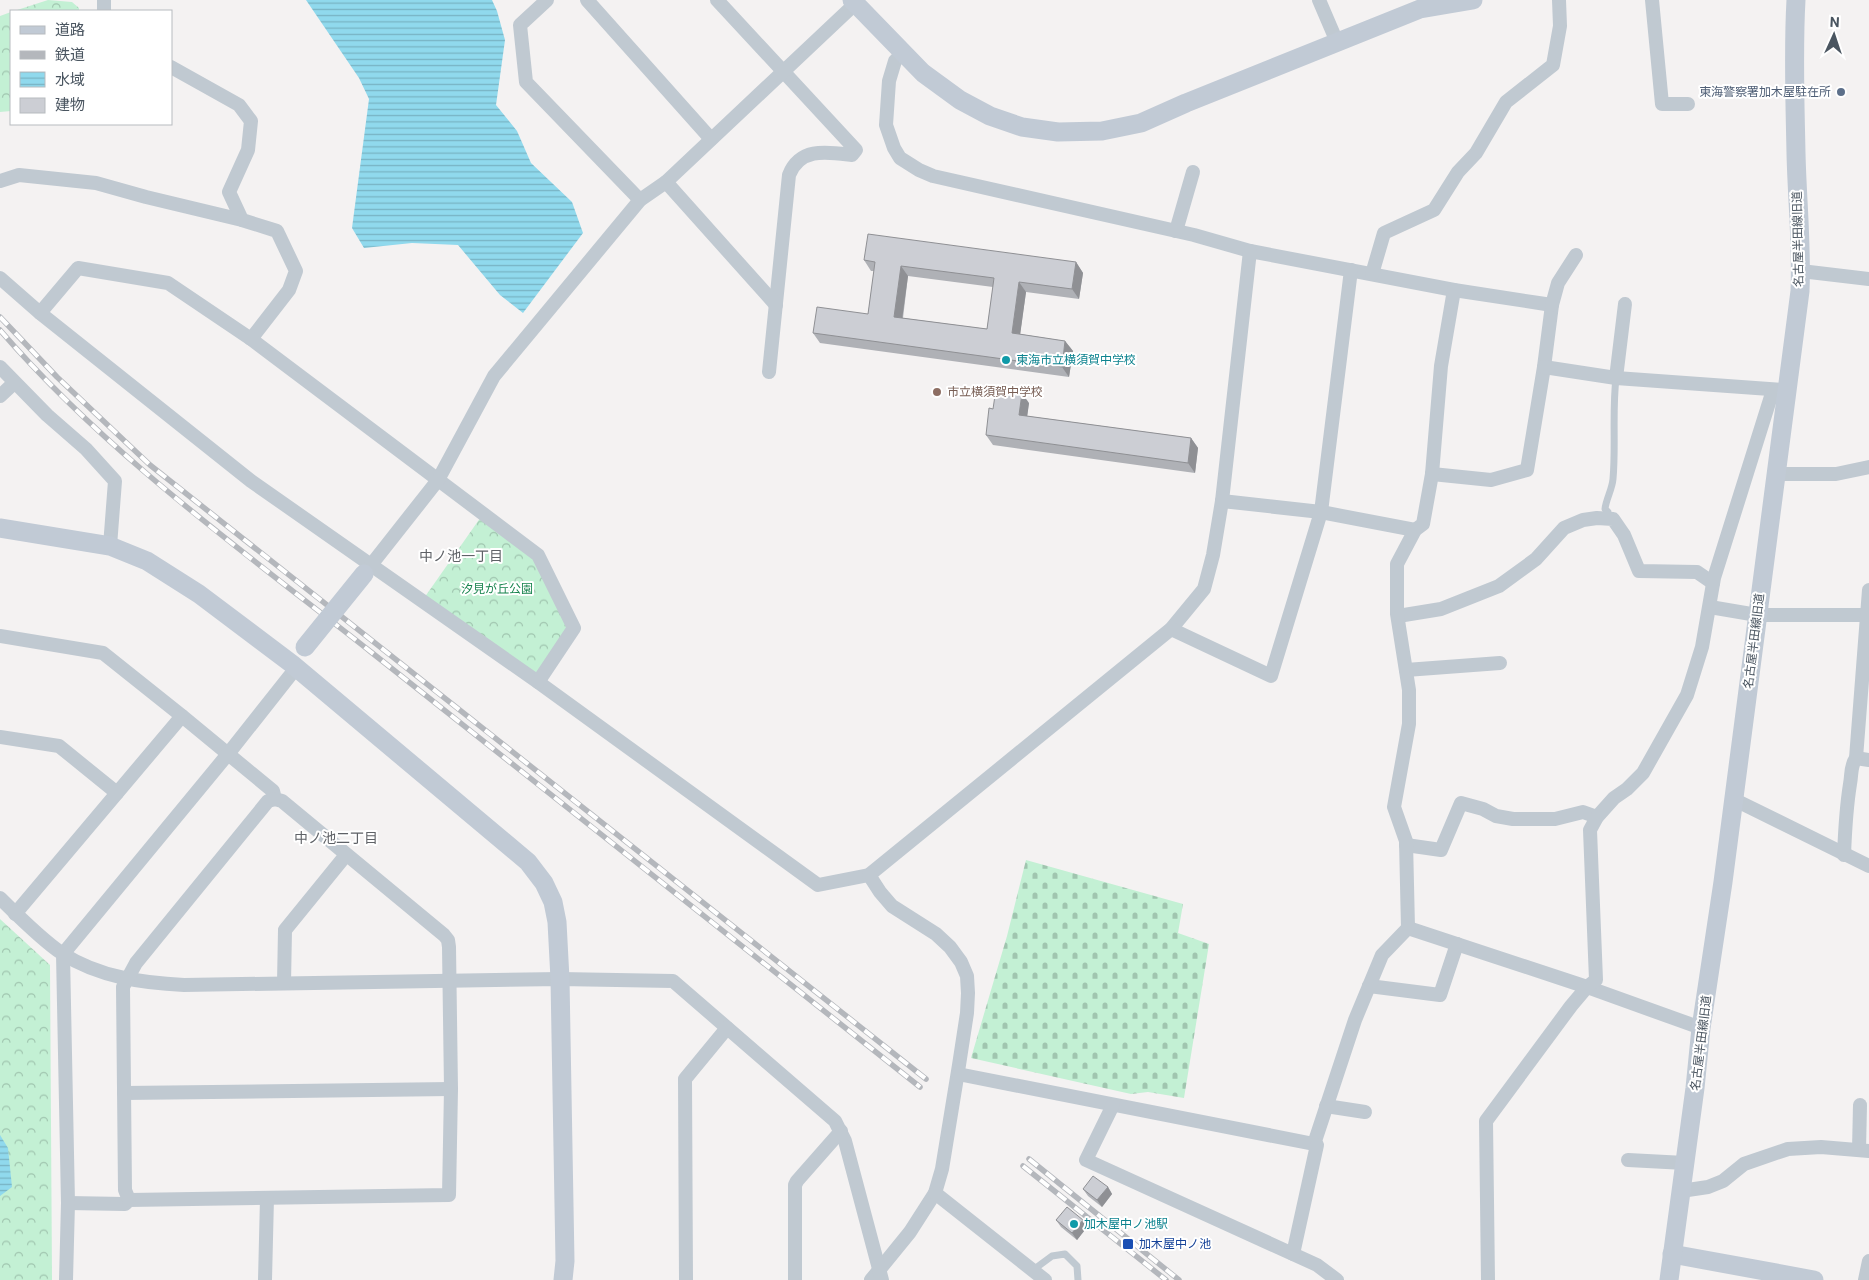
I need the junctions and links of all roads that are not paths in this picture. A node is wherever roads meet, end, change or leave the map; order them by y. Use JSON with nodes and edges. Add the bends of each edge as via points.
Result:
{"nodes":[{"id":1,"x":547,"y":0,"type":"edge"},
{"id":2,"x":588,"y":0,"type":"edge"},
{"id":3,"x":717,"y":0,"type":"edge"},
{"id":4,"x":1319,"y":0,"type":"edge"},
{"id":5,"x":1473,"y":0,"type":"edge"},
{"id":6,"x":1558,"y":0,"type":"edge"},
{"id":7,"x":1652,"y":0,"type":"edge"},
{"id":8,"x":1796,"y":0,"type":"edge"},
{"id":9,"x":853,"y":2,"type":"edge"},
{"id":10,"x":1337,"y":42,"type":"junction"},
{"id":11,"x":903,"y":53,"type":"junction"},
{"id":12,"x":172,"y":68,"type":"edge"},
{"id":13,"x":783,"y":71,"type":"junction"},
{"id":14,"x":1688,"y":104,"type":"dead end"},
{"id":15,"x":711,"y":139,"type":"junction"},
{"id":16,"x":1193,"y":172,"type":"dead end"},
{"id":17,"x":0,"y":181,"type":"edge"},
{"id":18,"x":666,"y":182,"type":"junction"},
{"id":19,"x":640,"y":200,"type":"junction"},
{"id":20,"x":242,"y":220,"type":"junction"},
{"id":21,"x":1176,"y":231,"type":"junction"},
{"id":22,"x":1250,"y":251,"type":"junction"},
{"id":23,"x":1576,"y":255,"type":"dead end"},
{"id":24,"x":1351,"y":270,"type":"junction"},
{"id":25,"x":1801,"y":271,"type":"junction"},
{"id":26,"x":1372,"y":274,"type":"junction"},
{"id":27,"x":0,"y":278,"type":"edge"},
{"id":28,"x":1869,"y":279,"type":"edge"},
{"id":29,"x":1454,"y":290,"type":"junction"},
{"id":30,"x":1625,"y":304,"type":"dead end"},
{"id":31,"x":776,"y":305,"type":"junction"},
{"id":32,"x":1552,"y":305,"type":"junction"},
{"id":33,"x":40,"y":313,"type":"junction"},
{"id":34,"x":251,"y":340,"type":"junction"},
{"id":35,"x":0,"y":367,"type":"edge"},
{"id":36,"x":1544,"y":367,"type":"junction"},
{"id":37,"x":769,"y":372,"type":"dead end"},
{"id":38,"x":1616,"y":378,"type":"junction"},
{"id":39,"x":14,"y":383,"type":"junction"},
{"id":40,"x":1780,"y":390,"type":"junction"},
{"id":41,"x":0,"y":396,"type":"edge"},
{"id":42,"x":1869,"y":468,"type":"edge"},
{"id":43,"x":1432,"y":474,"type":"junction"},
{"id":44,"x":1776,"y":474,"type":"junction"},
{"id":45,"x":438,"y":480,"type":"junction"},
{"id":46,"x":1222,"y":500,"type":"junction"},
{"id":47,"x":1321,"y":512,"type":"junction"},
{"id":48,"x":1607,"y":518,"type":"junction"},
{"id":49,"x":0,"y":528,"type":"edge"},
{"id":50,"x":1415,"y":530,"type":"junction"},
{"id":51,"x":110,"y":546,"type":"junction"},
{"id":52,"x":368,"y":570,"type":"junction"},
{"id":53,"x":1713,"y":583,"type":"junction"},
{"id":54,"x":1869,"y":590,"type":"edge"},
{"id":55,"x":1710,"y":606,"type":"junction"},
{"id":56,"x":1757,"y":615,"type":"junction"},
{"id":57,"x":1867,"y":615,"type":"edge"},
{"id":58,"x":1398,"y":616,"type":"junction"},
{"id":59,"x":1171,"y":629,"type":"junction"},
{"id":60,"x":0,"y":636,"type":"edge"},
{"id":61,"x":1500,"y":664,"type":"dead end"},
{"id":62,"x":294,"y":666,"type":"junction"},
{"id":63,"x":1406,"y":670,"type":"junction"},
{"id":64,"x":538,"y":682,"type":"junction"},
{"id":65,"x":182,"y":716,"type":"junction"},
{"id":66,"x":0,"y":737,"type":"edge"},
{"id":67,"x":228,"y":754,"type":"junction"},
{"id":68,"x":1862,"y":759,"type":"edge"},
{"id":69,"x":117,"y":793,"type":"junction"},
{"id":70,"x":274,"y":799,"type":"junction"},
{"id":71,"x":1734,"y":800,"type":"junction"},
{"id":72,"x":1596,"y":817,"type":"junction"},
{"id":73,"x":1406,"y":845,"type":"junction"},
{"id":74,"x":346,"y":855,"type":"junction"},
{"id":75,"x":1844,"y":855,"type":"junction"},
{"id":76,"x":1869,"y":866,"type":"edge"},
{"id":77,"x":869,"y":875,"type":"junction"},
{"id":78,"x":0,"y":898,"type":"edge"},
{"id":79,"x":15,"y":914,"type":"junction"},
{"id":80,"x":1408,"y":928,"type":"junction"},
{"id":81,"x":1457,"y":944,"type":"junction"},
{"id":82,"x":63,"y":954,"type":"junction"},
{"id":83,"x":127,"y":978,"type":"junction"},
{"id":84,"x":560,"y":979,"type":"junction"},
{"id":85,"x":449,"y":981,"type":"junction"},
{"id":86,"x":284,"y":983,"type":"junction"},
{"id":87,"x":1369,"y":986,"type":"junction"},
{"id":88,"x":1587,"y":987,"type":"junction"},
{"id":89,"x":727,"y":1028,"type":"junction"},
{"id":90,"x":1701,"y":1028,"type":"junction"},
{"id":91,"x":958,"y":1074,"type":"junction"},
{"id":92,"x":451,"y":1089,"type":"junction"},
{"id":93,"x":124,"y":1093,"type":"junction"},
{"id":94,"x":1113,"y":1105,"type":"junction"},
{"id":95,"x":1860,"y":1105,"type":"dead end"},
{"id":96,"x":1326,"y":1106,"type":"junction"},
{"id":97,"x":1365,"y":1112,"type":"dead end"},
{"id":98,"x":841,"y":1131,"type":"junction"},
{"id":99,"x":1316,"y":1145,"type":"dead end"},
{"id":100,"x":1864,"y":1150,"type":"edge"},
{"id":101,"x":1628,"y":1160,"type":"dead end"},
{"id":102,"x":1685,"y":1163,"type":"junction"},
{"id":103,"x":1681,"y":1191,"type":"junction"},
{"id":104,"x":935,"y":1192,"type":"junction"},
{"id":105,"x":266,"y":1198,"type":"junction"},
{"id":106,"x":129,"y":1200,"type":"junction"},
{"id":107,"x":68,"y":1203,"type":"junction"},
{"id":108,"x":1293,"y":1254,"type":"junction"},
{"id":109,"x":1672,"y":1254,"type":"junction"},
{"id":110,"x":1869,"y":1262,"type":"edge"},
{"id":111,"x":1033,"y":1270,"type":"junction"},
{"id":112,"x":877,"y":1276,"type":"edge"},
{"id":113,"x":1781,"y":1277,"type":"edge"},
{"id":114,"x":66,"y":1280,"type":"edge"},
{"id":115,"x":265,"y":1280,"type":"edge"},
{"id":116,"x":563,"y":1280,"type":"edge"},
{"id":117,"x":686,"y":1280,"type":"edge"},
{"id":118,"x":795,"y":1280,"type":"edge"},
{"id":119,"x":1045,"y":1280,"type":"edge"},
{"id":120,"x":1078,"y":1280,"type":"edge"},
{"id":121,"x":1337,"y":1280,"type":"edge"},
{"id":122,"x":1488,"y":1280,"type":"edge"},
{"id":123,"x":1669,"y":1280,"type":"edge"},
{"id":124,"x":1814,"y":1280,"type":"edge"},
{"id":125,"x":1865,"y":1280,"type":"edge"}],
"edges":[{"from":1,"to":19,"type":"street","via":[[520,25],[526,82]]},
{"from":2,"to":15,"type":"street"},
{"from":3,"to":13,"type":"street"},
{"from":4,"to":10,"type":"street"},
{"from":5,"to":10,"type":"street","via":[[1420,9]]},
{"from":6,"to":26,"type":"street","via":[[1560,26],[1553,65],[1506,102],[1476,153],[1458,172],[1434,210],[1384,233]]},
{"from":7,"to":14,"type":"street","via":[[1662,104]]},
{"from":8,"to":25,"type":"street","name":"名古屋半田線旧道","via":[[1796,154]]},
{"from":9,"to":11,"type":"street"},
{"from":9,"to":13,"type":"street"},
{"from":10,"to":11,"type":"street","via":[[1141,123],[1102,131],[1067,132],[1022,127],[990,116],[942,87]]},
{"from":11,"to":21,"type":"street","via":[[894,61],[889,81],[886,125],[894,148],[910,165],[933,176]]},
{"from":12,"to":20,"type":"street","via":[[239,105],[251,121],[248,150],[230,192]]},
{"from":13,"to":15,"type":"street"},
{"from":13,"to":31,"type":"street","via":[[856,150],[852,155],[828,152],[808,156],[797,161],[792,168]]},
{"from":15,"to":18,"type":"street"},
{"from":16,"to":21,"type":"street"},
{"from":17,"to":20,"type":"street","via":[[19,174],[96,183]]},
{"from":18,"to":19,"type":"street"},
{"from":18,"to":31,"type":"street"},
{"from":19,"to":45,"type":"street","via":[[494,376]]},
{"from":20,"to":34,"type":"street","via":[[277,231],[296,271],[288,290]]},
{"from":21,"to":22,"type":"street"},
{"from":22,"to":24,"type":"street"},
{"from":22,"to":46,"type":"street"},
{"from":23,"to":32,"type":"street","via":[[1558,283]]},
{"from":24,"to":26,"type":"street"},
{"from":24,"to":47,"type":"street"},
{"from":25,"to":28,"type":"street"},
{"from":25,"to":40,"type":"street","name":"名古屋半田線旧道"},
{"from":26,"to":29,"type":"street"},
{"from":27,"to":33,"type":"street"},
{"from":29,"to":32,"type":"street"},
{"from":29,"to":43,"type":"street","via":[[1441,366]]},
{"from":30,"to":38,"type":"street"},
{"from":31,"to":37,"type":"street"},
{"from":32,"to":36,"type":"street"},
{"from":33,"to":34,"type":"street","via":[[78,268],[168,283]]},
{"from":33,"to":52,"type":"street"},
{"from":34,"to":45,"type":"street"},
{"from":35,"to":39,"type":"street"},
{"from":36,"to":38,"type":"street"},
{"from":36,"to":43,"type":"street","via":[[1527,470],[1491,480]]},
{"from":38,"to":40,"type":"street"},
{"from":38,"to":48,"type":"lane","via":[[1613,481],[1605,505]]},
{"from":39,"to":41,"type":"street"},
{"from":39,"to":51,"type":"street","via":[[86,449],[115,482]]},
{"from":40,"to":44,"type":"street","name":"名古屋半田線旧道"},
{"from":40,"to":53,"type":"street"},
{"from":42,"to":44,"type":"street","via":[[1836,474]]},
{"from":43,"to":50,"type":"street","via":[[1423,524]]},
{"from":44,"to":56,"type":"street","name":"名古屋半田線旧道"},
{"from":45,"to":52,"type":"street"},
{"from":45,"to":64,"type":"street","via":[[538,555],[574,628]]},
{"from":46,"to":47,"type":"street"},
{"from":46,"to":59,"type":"street","via":[[1204,590]]},
{"from":47,"to":50,"type":"street"},
{"from":47,"to":59,"type":"street","via":[[1272,676]]},
{"from":48,"to":53,"type":"street","via":[[1613,519],[1624,535],[1639,571],[1698,572]]},
{"from":48,"to":58,"type":"street","via":[[1583,520],[1564,528],[1536,558],[1499,586],[1441,609]]},
{"from":49,"to":51,"type":"street"},
{"from":50,"to":58,"type":"street","via":[[1397,564]]},
{"from":51,"to":62,"type":"street","via":[[147,561],[199,594]]},
{"from":52,"to":62,"type":"street","bridge":true,"via":[[305,647]]},
{"from":52,"to":64,"type":"street"},
{"from":53,"to":55,"type":"street"},
{"from":54,"to":57,"type":"street"},
{"from":55,"to":56,"type":"street"},
{"from":55,"to":72,"type":"street","via":[[1702,647],[1687,695],[1643,773]]},
{"from":56,"to":57,"type":"street"},
{"from":56,"to":71,"type":"street","name":"名古屋半田線旧道"},
{"from":57,"to":68,"type":"street"},
{"from":58,"to":63,"type":"street"},
{"from":59,"to":77,"type":"street"},
{"from":60,"to":65,"type":"street","via":[[103,653]]},
{"from":61,"to":63,"type":"street"},
{"from":62,"to":67,"type":"street"},
{"from":62,"to":84,"type":"street","via":[[528,862],[553,902]]},
{"from":63,"to":73,"type":"street","via":[[1409,724],[1394,806]]},
{"from":64,"to":77,"type":"street","via":[[818,885]]},
{"from":65,"to":67,"type":"street"},
{"from":65,"to":69,"type":"street"},
{"from":66,"to":69,"type":"street","via":[[59,746]]},
{"from":67,"to":70,"type":"street","via":[[273,791]]},
{"from":67,"to":82,"type":"street"},
{"from":68,"to":75,"type":"street","via":[[1851,766]]},
{"from":69,"to":79,"type":"street"},
{"from":70,"to":74,"type":"street","via":[[282,802]]},
{"from":70,"to":83,"type":"street","via":[[268,801]]},
{"from":71,"to":75,"type":"street"},
{"from":71,"to":90,"type":"street","name":"名古屋半田線旧道"},
{"from":72,"to":73,"type":"street","via":[[1583,812],[1554,819],[1513,819],[1462,803],[1441,850]]},
{"from":72,"to":88,"type":"street","via":[[1590,830],[1596,980]]},
{"from":73,"to":80,"type":"street"},
{"from":74,"to":85,"type":"street","via":[[448,940]]},
{"from":74,"to":86,"type":"street","via":[[285,930]]},
{"from":75,"to":76,"type":"street"},
{"from":77,"to":91,"type":"street","via":[[892,906],[936,934],[950,947],[967,976],[967,1013]]},
{"from":78,"to":79,"type":"street"},
{"from":79,"to":82,"type":"street"},
{"from":80,"to":81,"type":"street"},
{"from":80,"to":87,"type":"street","via":[[1382,955]]},
{"from":81,"to":87,"type":"street","via":[[1440,995]]},
{"from":81,"to":88,"type":"street"},
{"from":82,"to":83,"type":"street","via":[[95,969]]},
{"from":82,"to":107,"type":"street"},
{"from":83,"to":86,"type":"street","via":[[149,984],[184,986]]},
{"from":83,"to":93,"type":"street","via":[[123,987]]},
{"from":84,"to":85,"type":"street"},
{"from":84,"to":89,"type":"street","via":[[673,980]]},
{"from":84,"to":116,"type":"street"},
{"from":85,"to":86,"type":"street"},
{"from":85,"to":92,"type":"street"},
{"from":87,"to":96,"type":"street"},
{"from":88,"to":90,"type":"street"},
{"from":88,"to":122,"type":"street","via":[[1486,1121]]},
{"from":89,"to":98,"type":"street","via":[[835,1121]]},
{"from":89,"to":117,"type":"street","via":[[685,1079]]},
{"from":90,"to":102,"type":"street","name":"名古屋半田線旧道"},
{"from":91,"to":94,"type":"street"},
{"from":91,"to":104,"type":"street"},
{"from":92,"to":93,"type":"street"},
{"from":92,"to":105,"type":"street","via":[[449,1195]]},
{"from":93,"to":106,"type":"street","via":[[125,1190]]},
{"from":94,"to":96,"type":"street","via":[[1314,1144]]},
{"from":94,"to":108,"type":"street","via":[[1086,1160]]},
{"from":95,"to":100,"type":"street"},
{"from":96,"to":97,"type":"street"},
{"from":98,"to":112,"type":"street","via":[[846,1140]]},
{"from":98,"to":118,"type":"street","via":[[796,1181]]},
{"from":99,"to":108,"type":"street"},
{"from":100,"to":103,"type":"street","via":[[1788,1149],[1744,1164],[1723,1181]]},
{"from":101,"to":102,"type":"street"},
{"from":102,"to":103,"type":"street","name":"名古屋半田線旧道"},
{"from":103,"to":109,"type":"street","name":"名古屋半田線旧道"},
{"from":104,"to":111,"type":"street"},
{"from":104,"to":112,"type":"street"},
{"from":105,"to":106,"type":"street"},
{"from":105,"to":115,"type":"street"},
{"from":106,"to":107,"type":"street","via":[[125,1204]]},
{"from":107,"to":114,"type":"street"},
{"from":108,"to":121,"type":"street","via":[[1317,1265]]},
{"from":109,"to":113,"type":"street"},
{"from":109,"to":123,"type":"street","name":"名古屋半田線旧道"},
{"from":110,"to":125,"type":"street"},
{"from":111,"to":119,"type":"street"},
{"from":111,"to":120,"type":"lane","via":[[1052,1256],[1065,1254],[1078,1266]]},
{"from":113,"to":124,"type":"street"}]}
